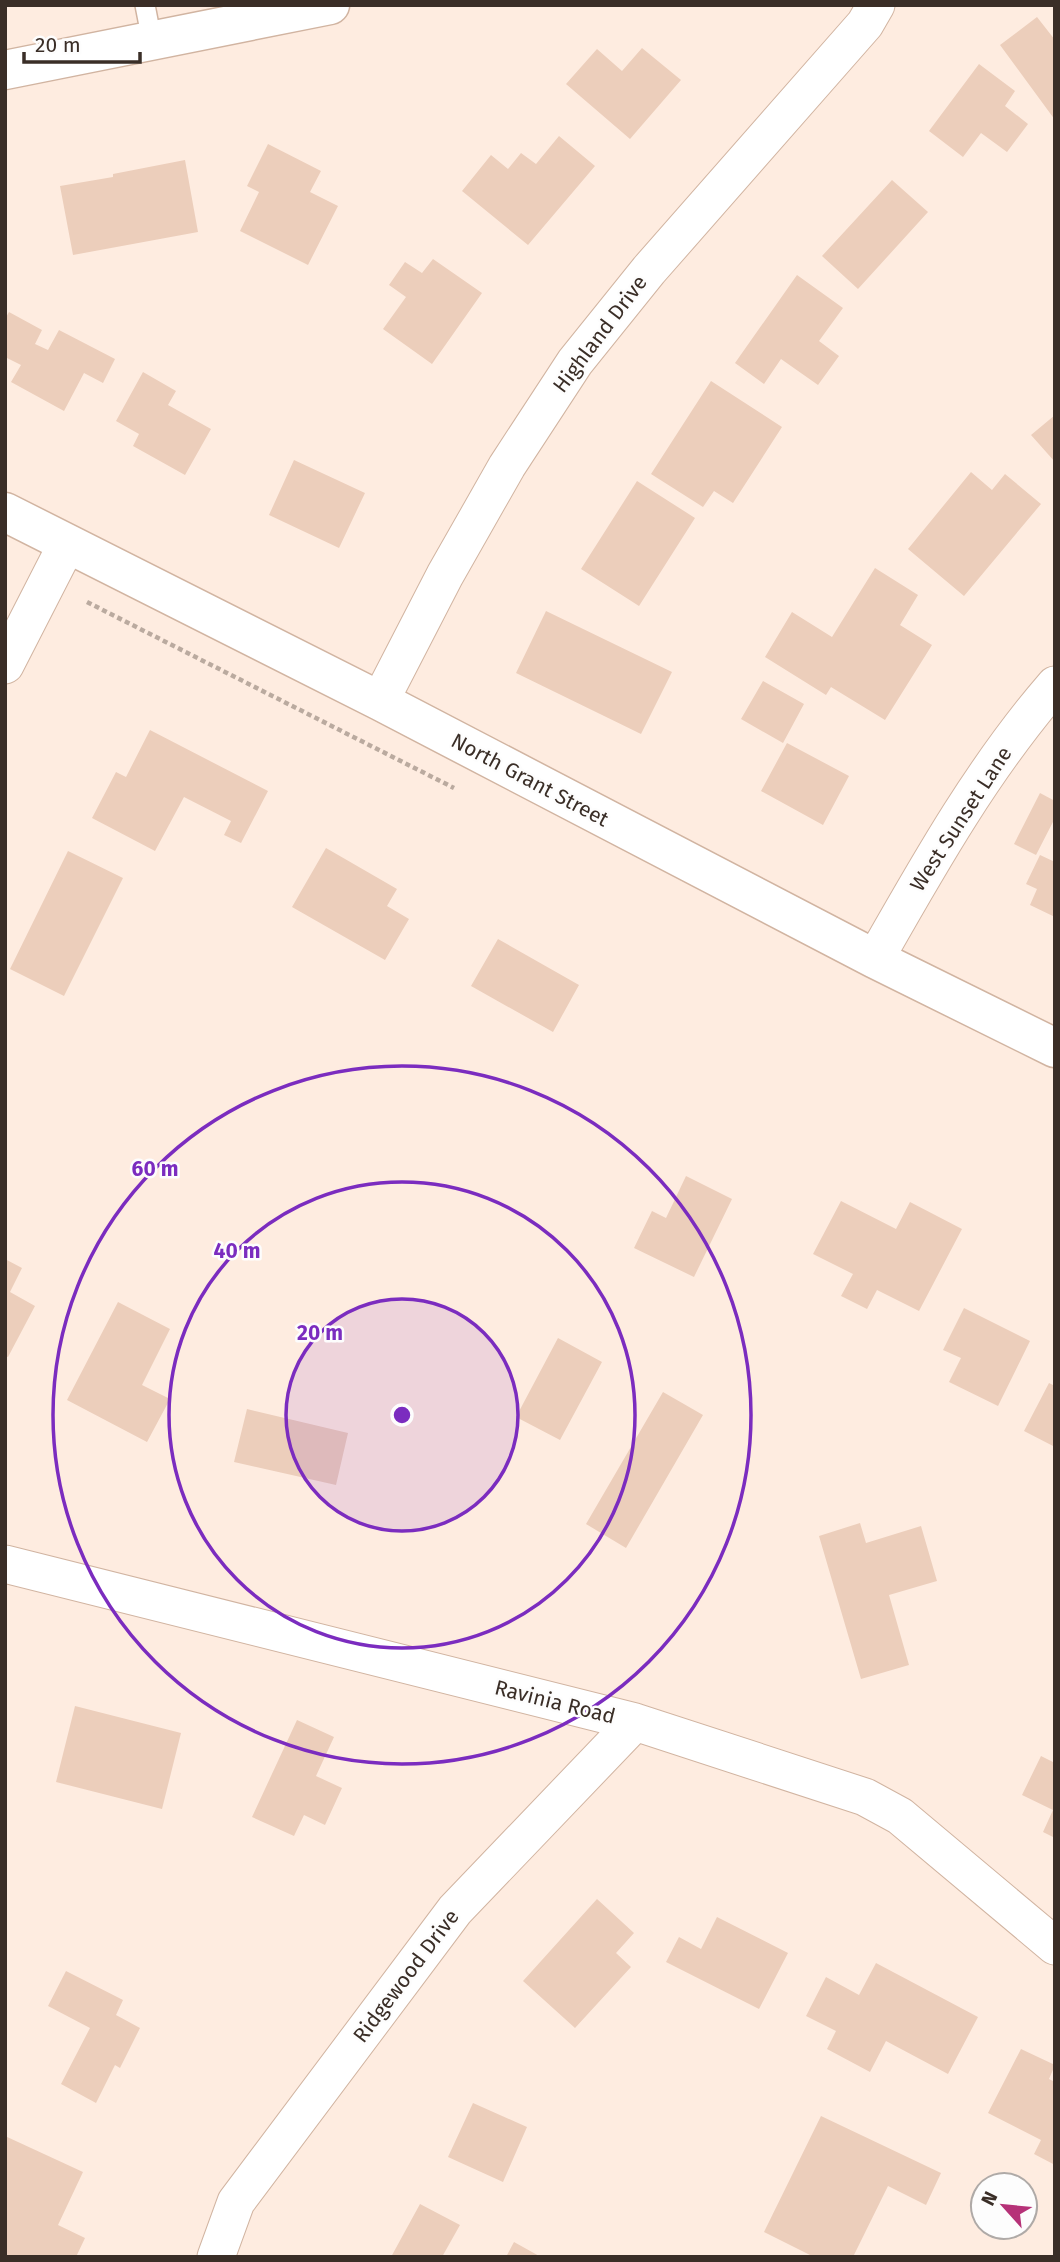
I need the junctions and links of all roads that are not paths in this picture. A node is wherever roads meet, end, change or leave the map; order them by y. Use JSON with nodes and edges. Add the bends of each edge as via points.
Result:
{"nodes":[{"id":1,"x":330,"y":5,"type":"edge"},
{"id":2,"x":876,"y":5,"type":"edge"},
{"id":3,"x":148,"y":23,"type":"edge"},
{"id":4,"x":5,"y":71,"type":"edge"},
{"id":5,"x":5,"y":512,"type":"edge"},
{"id":6,"x":68,"y":544,"type":"junction"},
{"id":7,"x":5,"y":665,"type":"edge"},
{"id":8,"x":1055,"y":685,"type":"edge"},
{"id":9,"x":380,"y":701,"type":"junction"},
{"id":10,"x":875,"y":960,"type":"junction"},
{"id":11,"x":1055,"y":1048,"type":"edge"},
{"id":12,"x":5,"y":1564,"type":"edge"},
{"id":13,"x":635,"y":1722,"type":"junction"},
{"id":14,"x":1055,"y":1946,"type":"edge"},
{"id":15,"x":216,"y":2257,"type":"edge"}],
"edges":[{"from":1,"to":3,"type":"street"},
{"from":2,"to":9,"type":"street","name":"Highland Drive","via":[[866,24],[649,270],[575,362],[507,466]]},
{"from":3,"to":4,"type":"street"},
{"from":5,"to":6,"type":"street","name":"North Grant Street"},
{"from":6,"to":7,"type":"street"},
{"from":6,"to":9,"type":"street","name":"North Grant Street"},
{"from":8,"to":10,"type":"street","name":"West Sunset Lane","via":[[999,757],[936,851]]},
{"from":9,"to":10,"type":"street","name":"North Grant Street"},
{"from":10,"to":11,"type":"street","name":"North Grant Street"},
{"from":12,"to":13,"type":"street","name":"Ravinia Road"},
{"from":13,"to":14,"type":"street","name":"Ravinia Road","via":[[865,1797],[900,1816]]},
{"from":13,"to":15,"type":"street","name":"Ridgewood Drive","via":[[455,1910],[236,2202]]}]}
